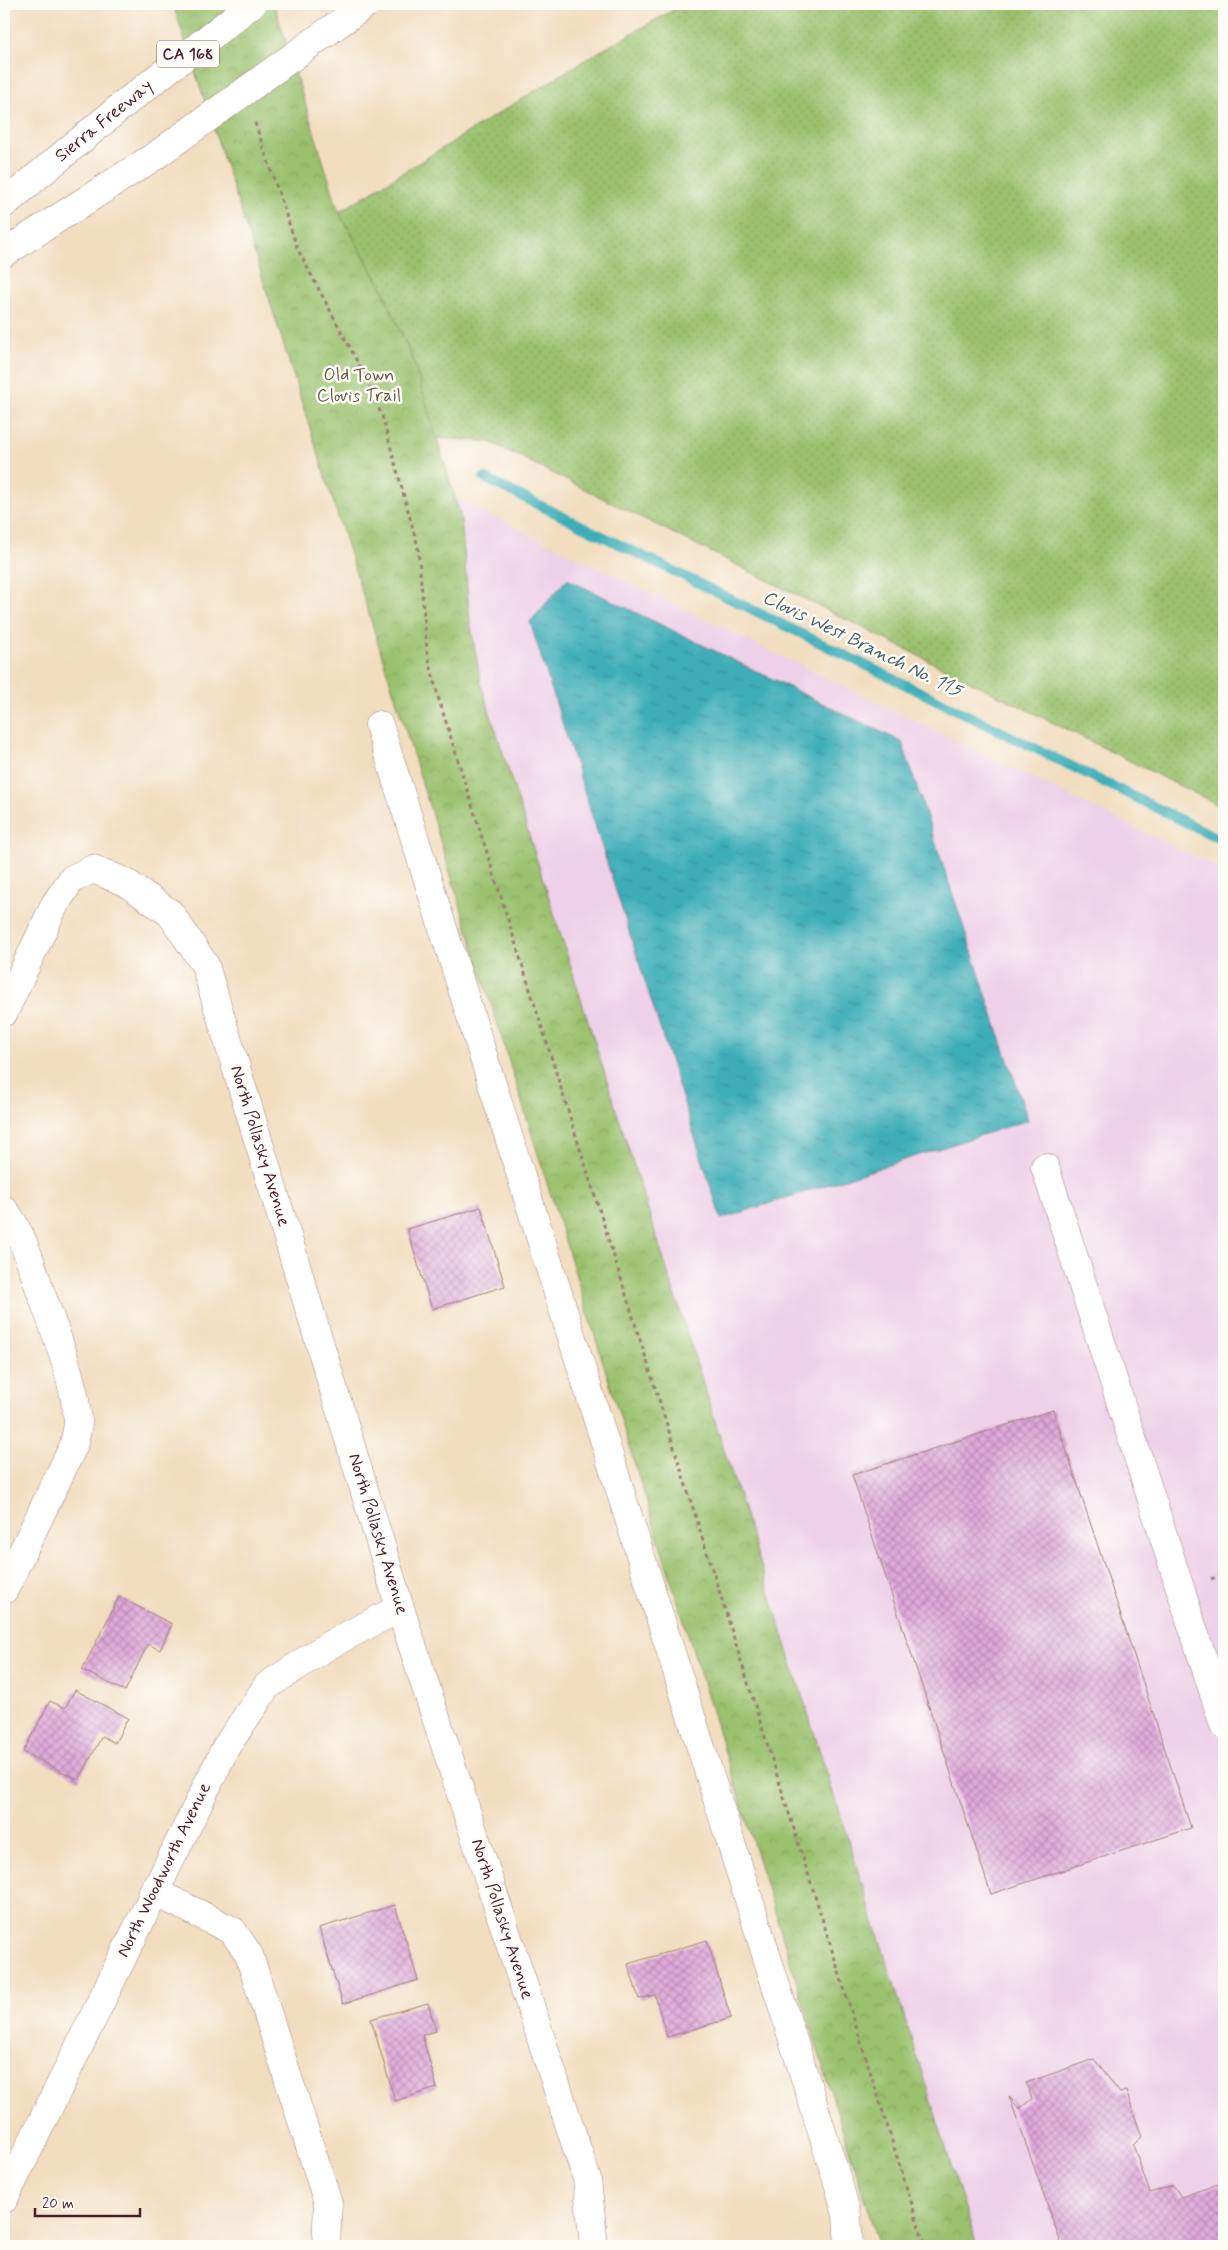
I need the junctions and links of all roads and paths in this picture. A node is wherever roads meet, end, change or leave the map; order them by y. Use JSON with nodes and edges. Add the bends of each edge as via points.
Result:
{"nodes":[{"id":1,"x":252,"y":4,"type":"edge"},
{"id":2,"x":366,"y":4,"type":"edge"},
{"id":3,"x":252,"y":114,"type":"dead end"},
{"id":4,"x":4,"y":204,"type":"edge"},
{"id":5,"x":4,"y":253,"type":"edge"},
{"id":6,"x":379,"y":725,"type":"dead end"},
{"id":7,"x":4,"y":1012,"type":"edge"},
{"id":8,"x":1045,"y":1167,"type":"dead end"},
{"id":9,"x":4,"y":1210,"type":"edge"},
{"id":10,"x":4,"y":1590,"type":"edge"},
{"id":11,"x":400,"y":1608,"type":"junction"},
{"id":12,"x":1224,"y":1725,"type":"edge"},
{"id":13,"x":153,"y":1891,"type":"junction"},
{"id":14,"x":4,"y":2198,"type":"edge"},
{"id":15,"x":326,"y":2246,"type":"edge"},
{"id":16,"x":594,"y":2246,"type":"edge"},
{"id":17,"x":849,"y":2246,"type":"edge"},
{"id":18,"x":925,"y":2246,"type":"edge"}],
"edges":[{"from":1,"to":4,"type":"main road","name":"Sierra Freeway","number":"CA 168","bridge":true,"via":[[124,104]]},
{"from":2,"to":5,"type":"main road","bridge":true,"via":[[155,156]]},
{"from":3,"to":18,"type":"path","via":[[298,250],[366,378],[382,416],[418,547],[427,652],[439,700]]},
{"from":6,"to":17,"type":"main road","via":[[839,2186],[847,2214]]},
{"from":7,"to":11,"type":"main road","name":"North Pollasky Avenue","via":[[55,904],[72,879],[94,869],[125,882],[170,913],[205,966]]},
{"from":8,"to":12,"type":"main road"},
{"from":9,"to":10,"type":"main road","via":[[26,1250],[54,1328],[75,1400],[78,1424],[73,1447]]},
{"from":11,"to":13,"type":"main road","name":"North Woodworth Avenue","via":[[329,1645],[267,1686],[226,1747]]},
{"from":11,"to":16,"type":"main road","name":"North Pollasky Avenue","via":[[587,2179]]},
{"from":13,"to":14,"type":"main road","name":"North Woodworth Avenue"},
{"from":13,"to":15,"type":"main road","via":[[233,1931],[249,1955],[328,2203]]}]}
